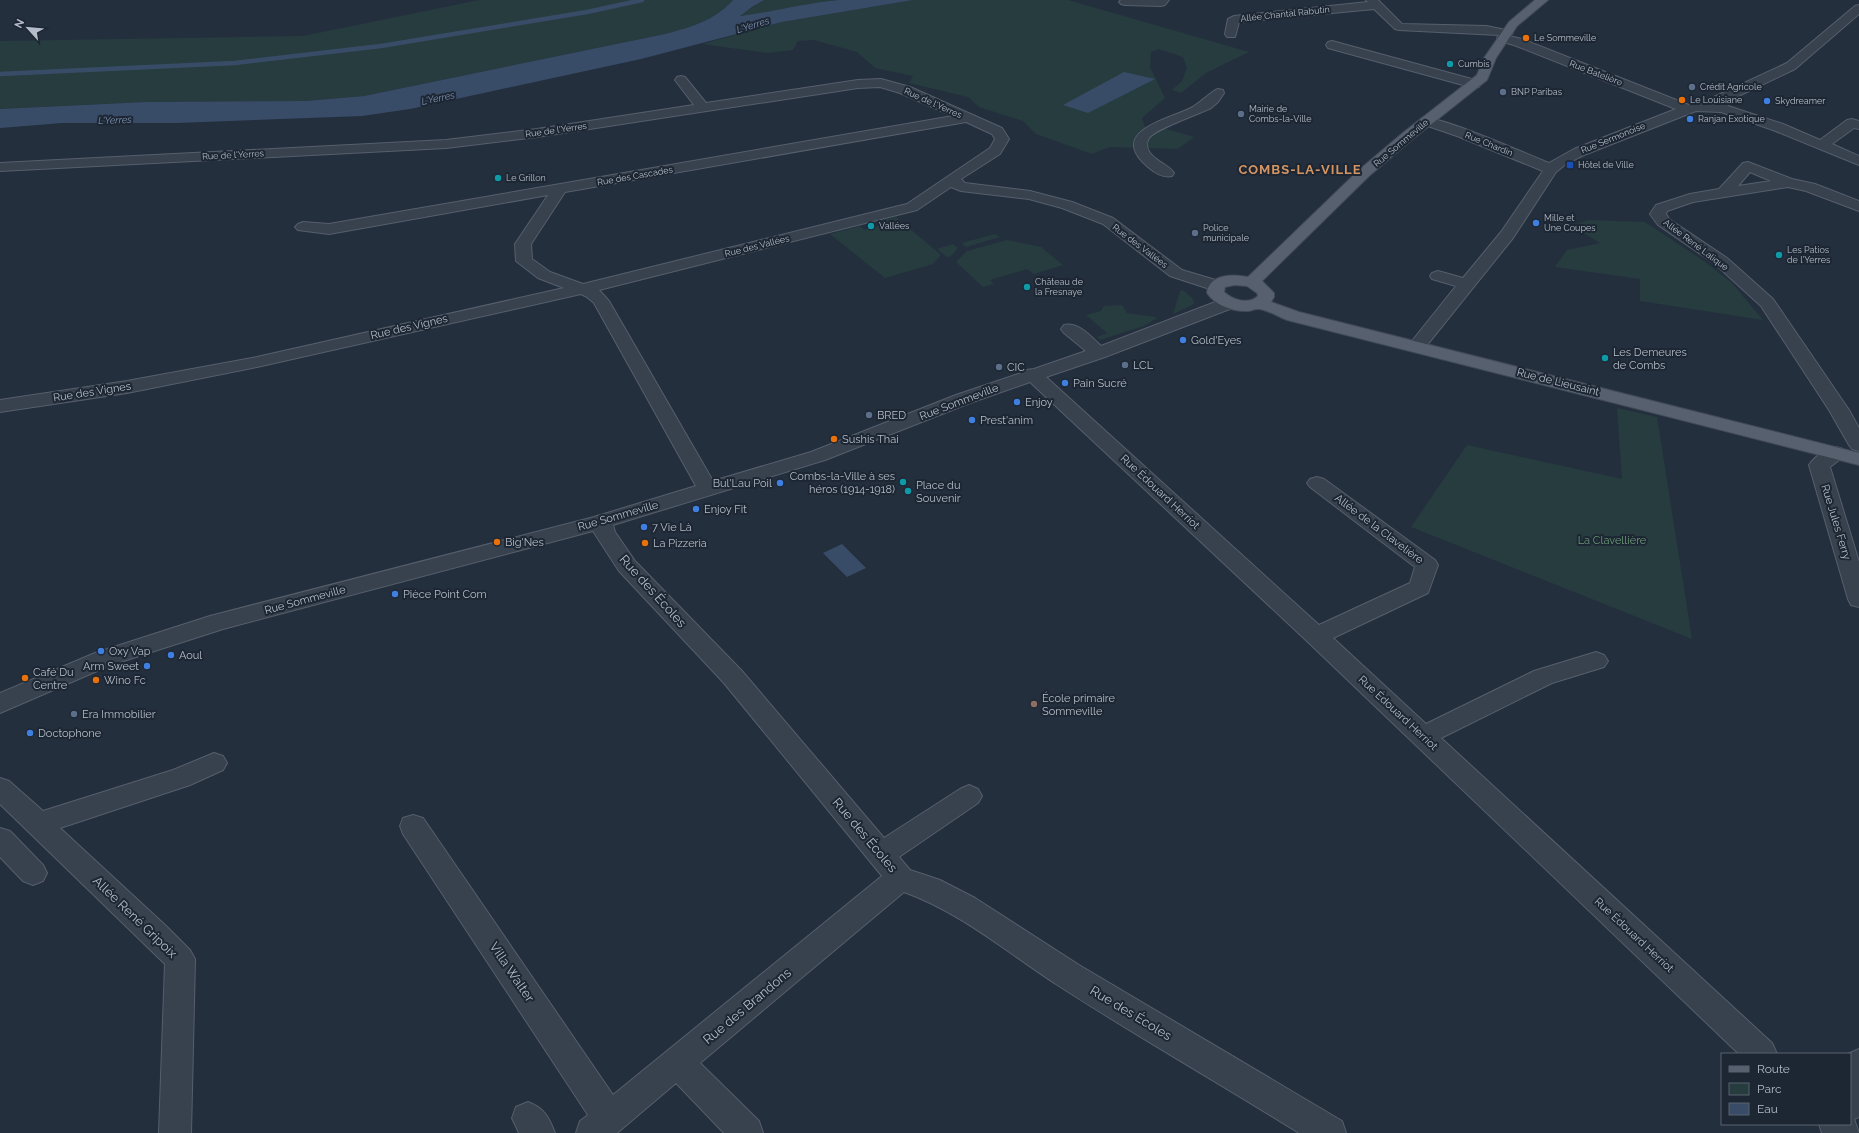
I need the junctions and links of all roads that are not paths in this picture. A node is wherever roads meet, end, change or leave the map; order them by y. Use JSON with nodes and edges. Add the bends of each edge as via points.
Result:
{"nodes":[{"id":1,"x":1129,"y":0,"type":"edge"},
{"id":2,"x":1163,"y":0,"type":"edge"},
{"id":3,"x":1542,"y":0,"type":"edge"},
{"id":4,"x":1374,"y":2,"type":"edge"},
{"id":5,"x":1859,"y":8,"type":"edge"},
{"id":6,"x":1231,"y":34,"type":"dead end"},
{"id":7,"x":1505,"y":36,"type":"junction"},
{"id":8,"x":1332,"y":45,"type":"dead end"},
{"id":9,"x":1442,"y":76,"type":"junction"},
{"id":10,"x":1408,"y":79,"type":"dead end"},
{"id":11,"x":681,"y":80,"type":"dead end"},
{"id":12,"x":1474,"y":84,"type":"junction"},
{"id":13,"x":1218,"y":93,"type":"dead end"},
{"id":14,"x":703,"y":108,"type":"junction"},
{"id":15,"x":1688,"y":108,"type":"junction"},
{"id":16,"x":1722,"y":108,"type":"junction"},
{"id":17,"x":966,"y":118,"type":"junction"},
{"id":18,"x":1427,"y":121,"type":"junction"},
{"id":19,"x":1859,"y":125,"type":"edge"},
{"id":20,"x":1822,"y":145,"type":"junction"},
{"id":21,"x":1843,"y":154,"type":"junction"},
{"id":22,"x":1859,"y":157,"type":"edge"},
{"id":23,"x":1859,"y":161,"type":"edge"},
{"id":24,"x":0,"y":167,"type":"edge"},
{"id":25,"x":1551,"y":169,"type":"junction"},
{"id":26,"x":1167,"y":173,"type":"dead end"},
{"id":27,"x":953,"y":178,"type":"junction"},
{"id":28,"x":1780,"y":184,"type":"junction"},
{"id":29,"x":560,"y":189,"type":"junction"},
{"id":30,"x":994,"y":191,"type":"junction"},
{"id":31,"x":1724,"y":193,"type":"junction"},
{"id":32,"x":930,"y":196,"type":"joint"},
{"id":33,"x":966,"y":201,"type":"dead end"},
{"id":34,"x":1859,"y":206,"type":"edge"},
{"id":35,"x":1859,"y":221,"type":"edge"},
{"id":36,"x":303,"y":227,"type":"dead end"},
{"id":37,"x":1438,"y":276,"type":"dead end"},
{"id":38,"x":1252,"y":282,"type":"junction"},
{"id":39,"x":1466,"y":284,"type":"junction"},
{"id":40,"x":1216,"y":286,"type":"junction"},
{"id":41,"x":582,"y":289,"type":"junction"},
{"id":42,"x":1229,"y":303,"type":"junction"},
{"id":43,"x":1259,"y":303,"type":"junction"},
{"id":44,"x":1070,"y":329,"type":"dead end"},
{"id":45,"x":1417,"y":346,"type":"junction"},
{"id":46,"x":1099,"y":352,"type":"junction"},
{"id":47,"x":1032,"y":374,"type":"junction"},
{"id":48,"x":0,"y":406,"type":"edge"},
{"id":49,"x":1859,"y":445,"type":"edge"},
{"id":50,"x":1836,"y":453,"type":"junction"},
{"id":51,"x":1859,"y":459,"type":"edge"},
{"id":52,"x":1317,"y":483,"type":"dead end"},
{"id":53,"x":708,"y":490,"type":"junction"},
{"id":54,"x":600,"y":522,"type":"junction"},
{"id":55,"x":1859,"y":599,"type":"edge"},
{"id":56,"x":1316,"y":636,"type":"junction"},
{"id":57,"x":1596,"y":660,"type":"dead end"},
{"id":58,"x":0,"y":704,"type":"edge"},
{"id":59,"x":1423,"y":736,"type":"junction"},
{"id":60,"x":214,"y":763,"type":"dead end"},
{"id":61,"x":109,"y":787,"type":"dead end"},
{"id":62,"x":0,"y":788,"type":"edge"},
{"id":63,"x":969,"y":796,"type":"dead end"},
{"id":64,"x":33,"y":819,"type":"junction"},
{"id":65,"x":413,"y":826,"type":"dead end"},
{"id":66,"x":0,"y":839,"type":"edge"},
{"id":67,"x":882,"y":854,"type":"junction"},
{"id":68,"x":33,"y":873,"type":"dead end"},
{"id":69,"x":900,"y":878,"type":"junction"},
{"id":70,"x":1760,"y":1053,"type":"edge"},
{"id":71,"x":678,"y":1063,"type":"junction"},
{"id":72,"x":1859,"y":1064,"type":"edge"},
{"id":73,"x":1851,"y":1100,"type":"edge"},
{"id":74,"x":1836,"y":1125,"type":"edge"},
{"id":75,"x":601,"y":1126,"type":"edge"},
{"id":76,"x":175,"y":1133,"type":"edge"},
{"id":77,"x":747,"y":1133,"type":"edge"},
{"id":78,"x":1330,"y":1133,"type":"edge"},
{"id":79,"x":1844,"y":1133,"type":"edge"}],
"edges":[{"from":1,"to":2,"type":"street","via":[[1125,2],[1161,3]]},
{"from":3,"to":7,"type":"main road","name":"Rue Sommeville","via":[[1513,24]]},
{"from":4,"to":6,"type":"street","name":"Allée Chantal Rabutin","via":[[1234,19]]},
{"from":4,"to":7,"type":"street","name":"Rue Batelière","via":[[1400,27],[1486,30]]},
{"from":5,"to":16,"type":"street","via":[[1791,66],[1719,100]]},
{"from":7,"to":12,"type":"main road","name":"Rue Sommeville","via":[[1490,58],[1483,77]]},
{"from":7,"to":15,"type":"street","name":"Rue Batelière"},
{"from":8,"to":9,"type":"street"},
{"from":9,"to":10,"type":"street"},
{"from":9,"to":12,"type":"street"},
{"from":11,"to":14,"type":"street"},
{"from":12,"to":18,"type":"main road","name":"Rue Sommeville"},
{"from":13,"to":26,"type":"street","via":[[1215,99],[1147,132],[1141,139],[1140,147],[1146,157],[1156,168]]},
{"from":14,"to":17,"type":"street","name":"Rue de l'Yerres","via":[[858,84],[881,83],[905,90]]},
{"from":14,"to":24,"type":"street","name":"Rue de l'Yerres","via":[[446,144]]},
{"from":15,"to":16,"type":"street","name":"Rue Sermonoise"},
{"from":15,"to":25,"type":"street","name":"Rue Sermonoise","via":[[1579,152]]},
{"from":16,"to":20,"type":"street","name":"Rue Sermonoise"},
{"from":17,"to":27,"type":"street","name":"Rue de l'Yerres","via":[[997,131],[1002,139],[995,151]]},
{"from":17,"to":29,"type":"street","name":"Rue des Cascades"},
{"from":18,"to":25,"type":"street","name":"Rue Chardin"},
{"from":18,"to":38,"type":"main road","name":"Rue Sommeville","via":[[1364,173]]},
{"from":19,"to":20,"type":"street","via":[[1852,123]]},
{"from":20,"to":21,"type":"street","name":"Rue Sermonoise"},
{"from":21,"to":22,"type":"street"},
{"from":21,"to":23,"type":"street"},
{"from":25,"to":39,"type":"street","name":"Rue Sermonoise","via":[[1507,235]]},
{"from":27,"to":30,"type":"street","name":"Rue des Vallées","via":[[961,187]]},
{"from":27,"to":32,"type":"street","name":"Rue de l'Yerres"},
{"from":28,"to":31,"type":"street","name":"Allée René Lalique"},
{"from":28,"to":31,"type":"street","via":[[1748,166]]},
{"from":28,"to":34,"type":"street","name":"Allée René Lalique","via":[[1810,187]]},
{"from":28,"to":35,"type":"street"},
{"from":29,"to":36,"type":"street","name":"Rue des Cascades","via":[[329,229]]},
{"from":29,"to":41,"type":"street","via":[[523,244],[524,261],[544,275]]},
{"from":30,"to":33,"type":"street","name":"Rue des Vallées","via":[[970,194]]},
{"from":30,"to":40,"type":"street","name":"Rue des Vallées","via":[[1030,195],[1067,205],[1108,221],[1176,273]]},
{"from":31,"to":49,"type":"street","name":"Allée René Lalique","via":[[1690,198],[1661,208],[1658,214],[1663,222],[1720,261],[1767,303],[1839,410]]},
{"from":32,"to":41,"type":"street","name":"Rue des Vallées","via":[[912,207]]},
{"from":37,"to":39,"type":"street"},
{"from":38,"to":40,"type":"main road","via":[[1235,280]]},
{"from":38,"to":43,"type":"main road","via":[[1266,293],[1266,297]]},
{"from":39,"to":45,"type":"street","name":"Rue Sermonoise"},
{"from":40,"to":42,"type":"main road","via":[[1215,294]]},
{"from":41,"to":48,"type":"street","name":"Rue des Vignes","via":[[257,362],[127,387]]},
{"from":41,"to":53,"type":"street","via":[[593,293],[601,301]]},
{"from":42,"to":43,"type":"main road","via":[[1245,306]]},
{"from":42,"to":46,"type":"street","name":"Rue Sommeville"},
{"from":43,"to":45,"type":"main road","name":"Rue de Lieusaint","via":[[1293,316]]},
{"from":44,"to":46,"type":"street"},
{"from":45,"to":50,"type":"main road","name":"Rue de Lieusaint"},
{"from":46,"to":47,"type":"street","name":"Rue Sommeville"},
{"from":47,"to":53,"type":"street","name":"Rue Sommeville","via":[[818,456]]},
{"from":47,"to":56,"type":"street","name":"Rue Édouard Herriot"},
{"from":50,"to":51,"type":"main road","name":"Rue de Lieusaint"},
{"from":50,"to":55,"type":"street","name":"Rue Jules Ferry","via":[[1819,465]]},
{"from":52,"to":56,"type":"street","name":"Allée de la Clavelière","via":[[1427,565],[1420,588]]},
{"from":53,"to":54,"type":"street","name":"Rue Sommeville"},
{"from":54,"to":58,"type":"street","name":"Rue Sommeville","via":[[218,622],[103,659]]},
{"from":54,"to":67,"type":"street","name":"Rue des Écoles","via":[[626,566],[733,677]]},
{"from":56,"to":59,"type":"street","name":"Rue Édouard Herriot"},
{"from":57,"to":59,"type":"street","via":[[1544,677]]},
{"from":59,"to":70,"type":"street","name":"Rue Édouard Herriot"},
{"from":60,"to":64,"type":"street","via":[[181,778]]},
{"from":61,"to":64,"type":"street"},
{"from":62,"to":64,"type":"street","name":"Allée René Gripoix"},
{"from":63,"to":67,"type":"street"},
{"from":64,"to":76,"type":"street","name":"Allée René Gripoix","via":[[180,959]]},
{"from":65,"to":75,"type":"street","name":"Villa Walter"},
{"from":66,"to":68,"type":"street"},
{"from":67,"to":69,"type":"street","name":"Rue des Écoles"},
{"from":69,"to":71,"type":"street","name":"Rue des Brandons"},
{"from":69,"to":78,"type":"street","name":"Rue des Écoles","via":[[930,889],[965,907],[1068,975]]},
{"from":71,"to":75,"type":"street","name":"Rue des Brandons"},
{"from":71,"to":77,"type":"street"},
{"from":72,"to":73,"type":"street"},
{"from":74,"to":79,"type":"street"}]}
